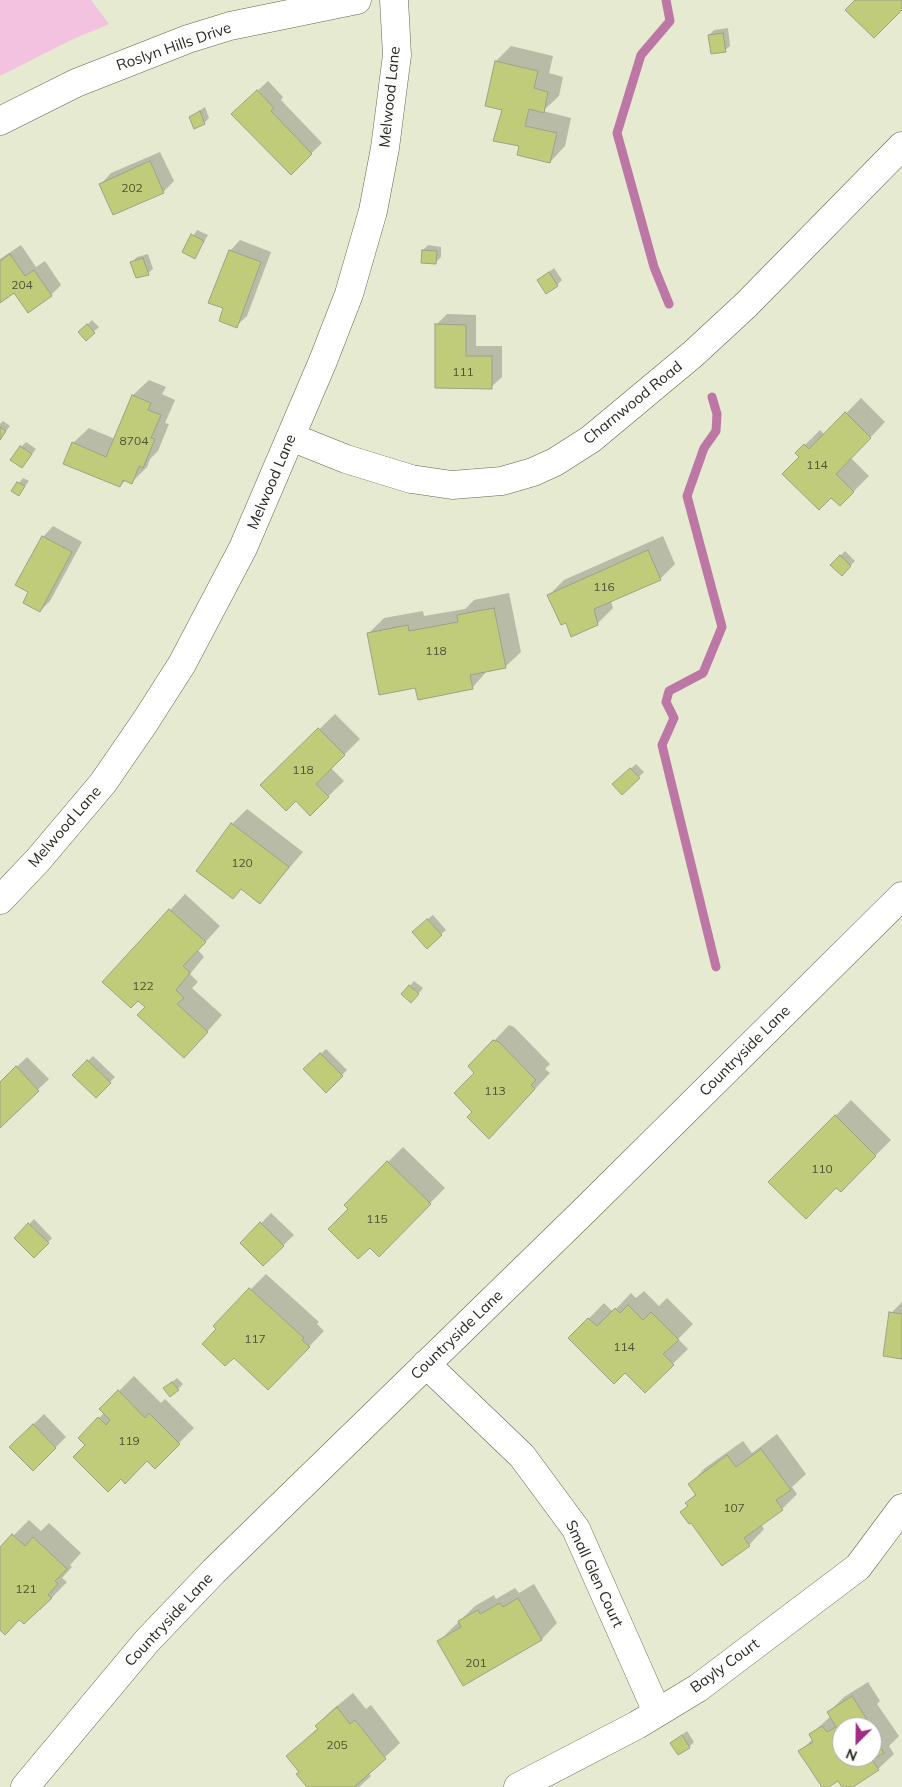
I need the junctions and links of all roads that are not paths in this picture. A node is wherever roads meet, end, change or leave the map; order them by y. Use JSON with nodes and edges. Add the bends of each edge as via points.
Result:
{"nodes":[{"id":1,"x":358,"y":0,"type":"edge"},
{"id":2,"x":394,"y":0,"type":"edge"},
{"id":3,"x":0,"y":121,"type":"edge"},
{"id":4,"x":902,"y":146,"type":"edge"},
{"id":5,"x":291,"y":438,"type":"junction"},
{"id":6,"x":902,"y":896,"type":"edge"},
{"id":7,"x":0,"y":900,"type":"edge"},
{"id":8,"x":426,"y":1364,"type":"junction"},
{"id":9,"x":902,"y":1508,"type":"edge"},
{"id":10,"x":657,"y":1712,"type":"junction"},
{"id":11,"x":25,"y":1787,"type":"edge"},
{"id":12,"x":518,"y":1787,"type":"edge"}],
"edges":[{"from":1,"to":3,"type":"street","name":"Roslyn Hills Drive","via":[[230,26],[188,39],[76,83]]},
{"from":2,"to":5,"type":"street","name":"Melwood Lane","via":[[397,55],[373,210],[349,294]]},
{"from":4,"to":5,"type":"street","name":"Charnwood Road","via":[[746,305],[693,354],[591,439],[556,462],[502,481],[452,485],[410,479]]},
{"from":5,"to":7,"type":"street","name":"Melwood Lane","via":[[243,548],[182,664],[103,783]]},
{"from":6,"to":8,"type":"street","name":"Countryside Lane"},
{"from":8,"to":10,"type":"street","name":"Small Glen Court","via":[[522,1456],[576,1529]]},
{"from":8,"to":11,"type":"street","name":"Countryside Lane","via":[[160,1627]]},
{"from":9,"to":10,"type":"street","name":"Bayly Court","via":[[858,1567],[698,1688]]},
{"from":10,"to":12,"type":"street","name":"Bayly Court"}]}
